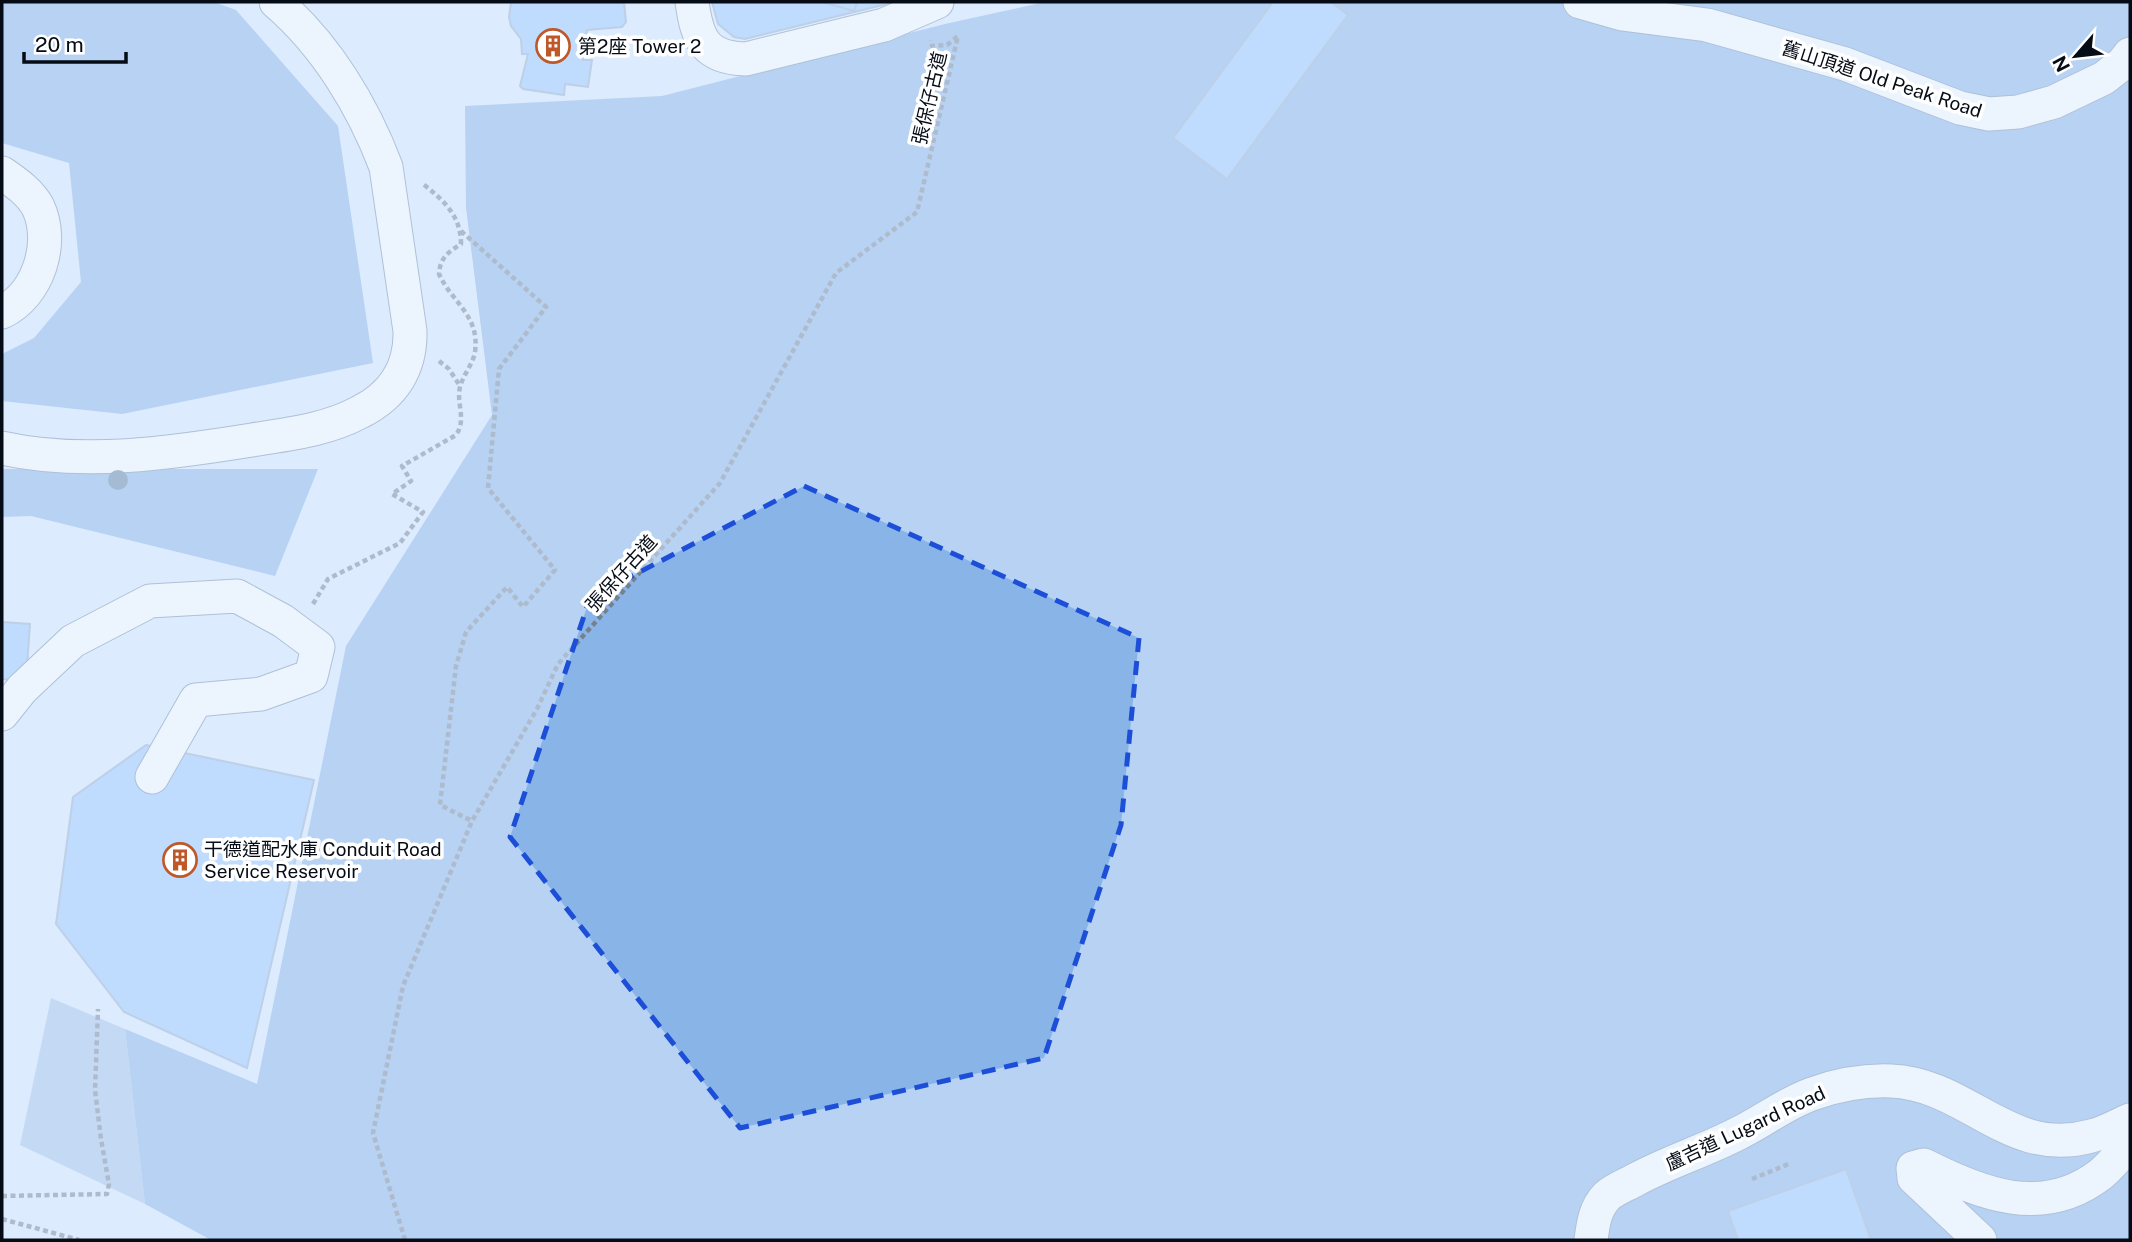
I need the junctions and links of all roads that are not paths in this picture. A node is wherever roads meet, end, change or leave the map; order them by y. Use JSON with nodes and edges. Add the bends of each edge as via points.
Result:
{"nodes":[{"id":1,"x":276,"y":2,"type":"edge"},
{"id":2,"x":692,"y":2,"type":"edge"},
{"id":3,"x":1580,"y":2,"type":"edge"},
{"id":4,"x":932,"y":3,"type":"edge"},
{"id":5,"x":2130,"y":54,"type":"edge"},
{"id":6,"x":2,"y":173,"type":"edge"},
{"id":7,"x":2,"y":312,"type":"edge"},
{"id":8,"x":2,"y":448,"type":"edge"},
{"id":9,"x":2,"y":714,"type":"edge"},
{"id":10,"x":152,"y":777,"type":"dead end"},
{"id":11,"x":2130,"y":1119,"type":"edge"},
{"id":12,"x":2130,"y":1143,"type":"edge"},
{"id":13,"x":1591,"y":1240,"type":"edge"},
{"id":14,"x":1980,"y":1240,"type":"edge"}],
"edges":[{"from":1,"to":8,"type":"street","via":[[317,45],[344,84],[386,167],[410,331],[407,365],[397,382],[362,411],[336,423],[220,445],[140,456],[76,456]]},
{"from":2,"to":4,"type":"street","via":[[705,45],[725,57],[746,59],[884,25]]},
{"from":3,"to":5,"type":"street","name":"舊山頂道 Old Peak Road","via":[[1622,14],[1718,28],[1845,64],[1960,108],[1989,114],[2018,113],[2054,102],[2104,78]]},
{"from":6,"to":7,"type":"street","via":[[21,186],[37,206],[45,231],[42,262],[30,286]]},
{"from":9,"to":10,"type":"street","via":[[74,641],[149,601],[237,596],[318,648],[311,676],[261,694],[195,700]]},
{"from":11,"to":13,"type":"street","name":"盧吉道 Lugard Road","via":[[2091,1136],[2040,1139],[1996,1124],[1955,1098],[1919,1085],[1869,1082],[1837,1086],[1806,1096],[1736,1135],[1614,1191],[1598,1208]]},
{"from":12,"to":14,"type":"street","via":[[2101,1174],[2060,1196],[1998,1196],[1924,1165],[1913,1168],[1914,1178]]}]}
